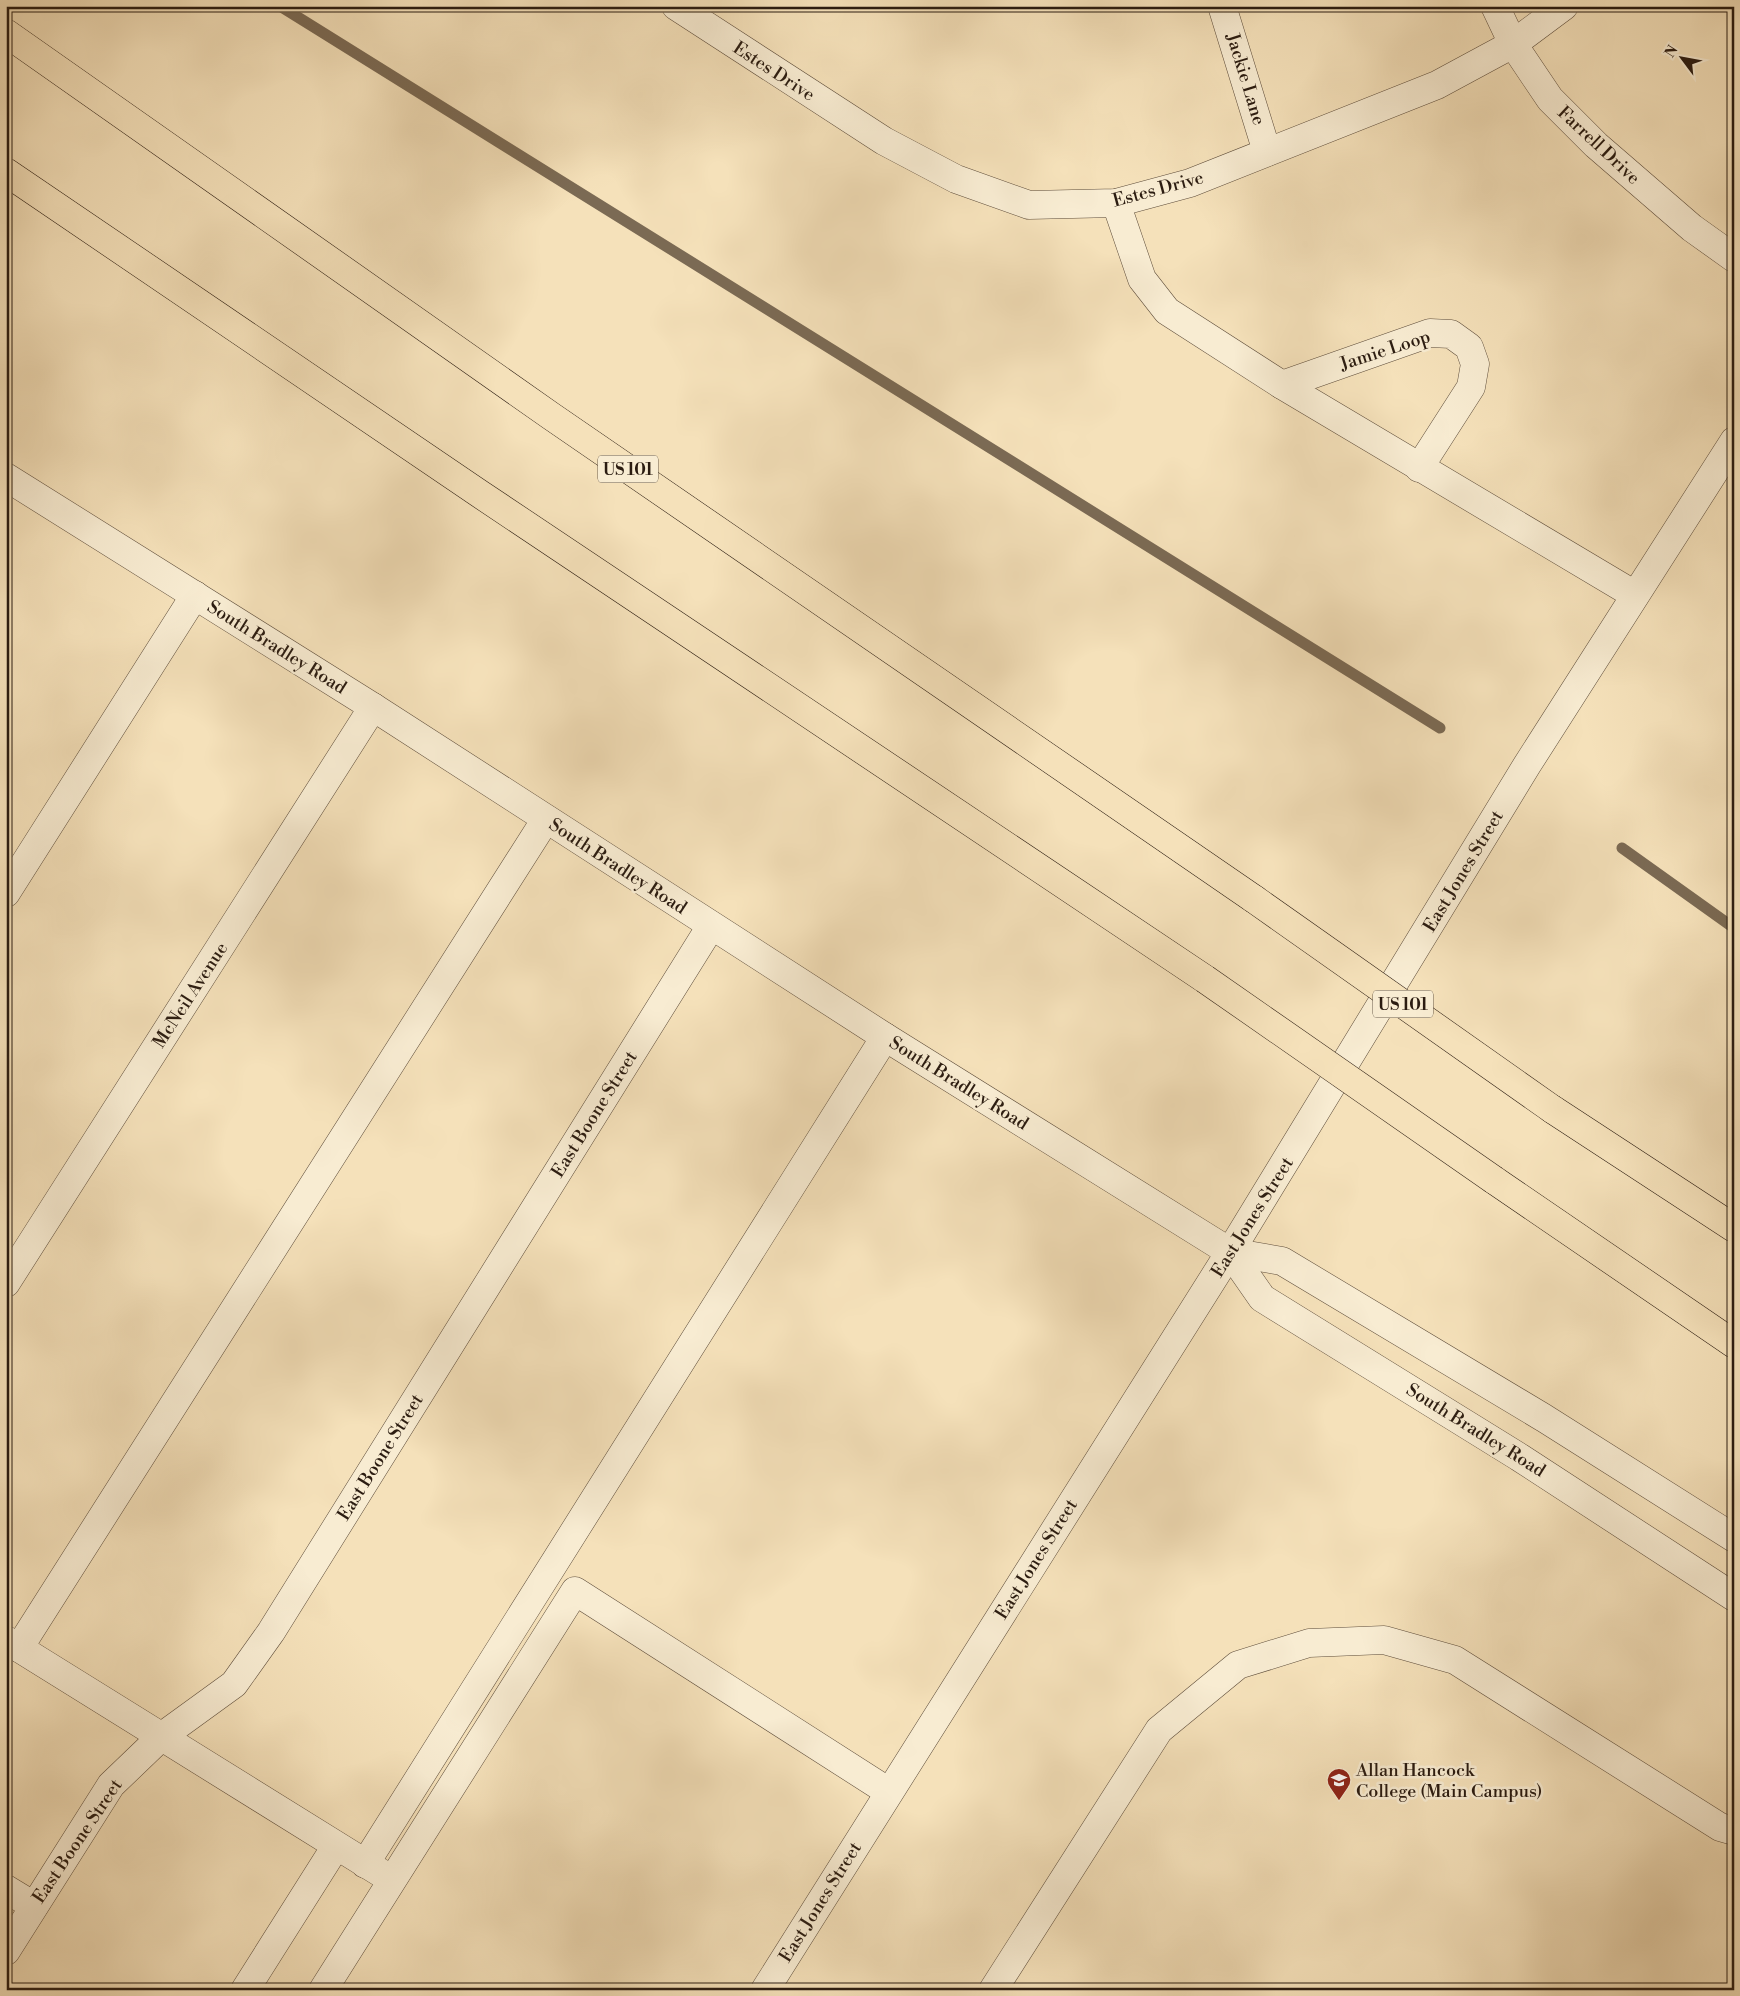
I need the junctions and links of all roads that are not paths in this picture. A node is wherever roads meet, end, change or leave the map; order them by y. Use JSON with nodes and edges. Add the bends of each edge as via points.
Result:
{"nodes":[{"id":1,"x":676,"y":6,"type":"edge"},
{"id":2,"x":1222,"y":6,"type":"edge"},
{"id":3,"x":1495,"y":6,"type":"edge"},
{"id":4,"x":1564,"y":6,"type":"edge"},
{"id":5,"x":6,"y":33,"type":"edge"},
{"id":6,"x":1513,"y":44,"type":"junction"},
{"id":7,"x":1267,"y":152,"type":"junction"},
{"id":8,"x":6,"y":172,"type":"edge"},
{"id":9,"x":1116,"y":203,"type":"junction"},
{"id":10,"x":1734,"y":258,"type":"edge"},
{"id":11,"x":1282,"y":385,"type":"junction"},
{"id":12,"x":1734,"y":441,"type":"edge"},
{"id":13,"x":1419,"y":468,"type":"junction"},
{"id":14,"x":9,"y":486,"type":"edge"},
{"id":15,"x":194,"y":595,"type":"junction"},
{"id":16,"x":1635,"y":595,"type":"junction"},
{"id":17,"x":374,"y":707,"type":"junction"},
{"id":18,"x":546,"y":819,"type":"junction"},
{"id":19,"x":6,"y":893,"type":"edge"},
{"id":20,"x":711,"y":926,"type":"junction"},
{"id":21,"x":885,"y":1037,"type":"junction"},
{"id":22,"x":1734,"y":1228,"type":"edge"},
{"id":23,"x":1230,"y":1252,"type":"junction"},
{"id":24,"x":6,"y":1283,"type":"edge"},
{"id":25,"x":1734,"y":1344,"type":"edge"},
{"id":26,"x":1734,"y":1538,"type":"edge"},
{"id":27,"x":1734,"y":1597,"type":"edge"},
{"id":28,"x":13,"y":1644,"type":"edge"},
{"id":29,"x":161,"y":1737,"type":"junction"},
{"id":30,"x":889,"y":1792,"type":"junction"},
{"id":31,"x":1734,"y":1831,"type":"edge"},
{"id":32,"x":336,"y":1846,"type":"junction"},
{"id":33,"x":365,"y":1864,"type":"junction"},
{"id":34,"x":392,"y":1881,"type":"junction"},
{"id":35,"x":6,"y":1889,"type":"edge"},
{"id":36,"x":34,"y":1906,"type":"junction"},
{"id":37,"x":6,"y":1951,"type":"edge"},
{"id":38,"x":245,"y":1990,"type":"edge"},
{"id":39,"x":324,"y":1990,"type":"edge"},
{"id":40,"x":765,"y":1990,"type":"edge"},
{"id":41,"x":993,"y":1990,"type":"edge"}],
"edges":[{"from":1,"to":9,"type":"street","name":"Estes Drive","via":[[884,141],[956,179],[1029,205]]},
{"from":2,"to":7,"type":"street","name":"Jackie Lane"},
{"from":3,"to":6,"type":"street","name":"Farrell Drive"},
{"from":4,"to":6,"type":"street","name":"Estes Drive"},
{"from":5,"to":22,"type":"highway","number":"US 101","bridge":true,"via":[[551,416],[1552,1109]]},
{"from":6,"to":7,"type":"street","name":"Estes Drive","via":[[1437,85]]},
{"from":6,"to":10,"type":"street","name":"Farrell Drive","via":[[1550,99],[1596,145],[1692,228]]},
{"from":7,"to":9,"type":"street","name":"Estes Drive","via":[[1190,183]]},
{"from":8,"to":25,"type":"highway","bridge":true,"via":[[472,489],[1204,979]]},
{"from":9,"to":11,"type":"street","via":[[1142,279],[1168,311]]},
{"from":11,"to":13,"type":"street"},
{"from":11,"to":13,"type":"street","name":"Jamie Loop","via":[[1430,333],[1451,334],[1469,347],[1475,364],[1471,387]]},
{"from":12,"to":16,"type":"street","name":"East Jones Street"},
{"from":13,"to":16,"type":"street"},
{"from":14,"to":15,"type":"street","name":"South Bradley Road"},
{"from":15,"to":17,"type":"street","name":"South Bradley Road"},
{"from":15,"to":19,"type":"street"},
{"from":16,"to":23,"type":"street","name":"East Jones Street","via":[[1527,765]]},
{"from":17,"to":18,"type":"street","name":"South Bradley Road"},
{"from":17,"to":24,"type":"street","name":"McNeil Avenue"},
{"from":18,"to":20,"type":"street","name":"South Bradley Road"},
{"from":18,"to":28,"type":"street"},
{"from":20,"to":21,"type":"street","name":"South Bradley Road"},
{"from":20,"to":29,"type":"street","name":"East Boone Street","via":[[271,1632],[234,1684]]},
{"from":21,"to":23,"type":"street","name":"South Bradley Road"},
{"from":21,"to":33,"type":"street"},
{"from":23,"to":26,"type":"street","name":"South Bradley Road","via":[[1282,1261],[1544,1418]]},
{"from":23,"to":27,"type":"street","name":"South Bradley Road","via":[[1262,1298],[1519,1457]]},
{"from":23,"to":30,"type":"street","name":"East Jones Street"},
{"from":28,"to":29,"type":"street"},
{"from":29,"to":32,"type":"street"},
{"from":29,"to":36,"type":"street","name":"East Boone Street","via":[[111,1785]]},
{"from":30,"to":34,"type":"street","via":[[575,1591]]},
{"from":30,"to":40,"type":"street","name":"East Jones Street"},
{"from":31,"to":41,"type":"street","via":[[1720,1827],[1455,1660],[1384,1640],[1308,1643],[1238,1665],[1159,1730]]},
{"from":32,"to":33,"type":"street"},
{"from":32,"to":38,"type":"street"},
{"from":33,"to":34,"type":"street"},
{"from":34,"to":39,"type":"street"},
{"from":35,"to":36,"type":"street"},
{"from":36,"to":37,"type":"street","name":"East Boone Street"}]}
